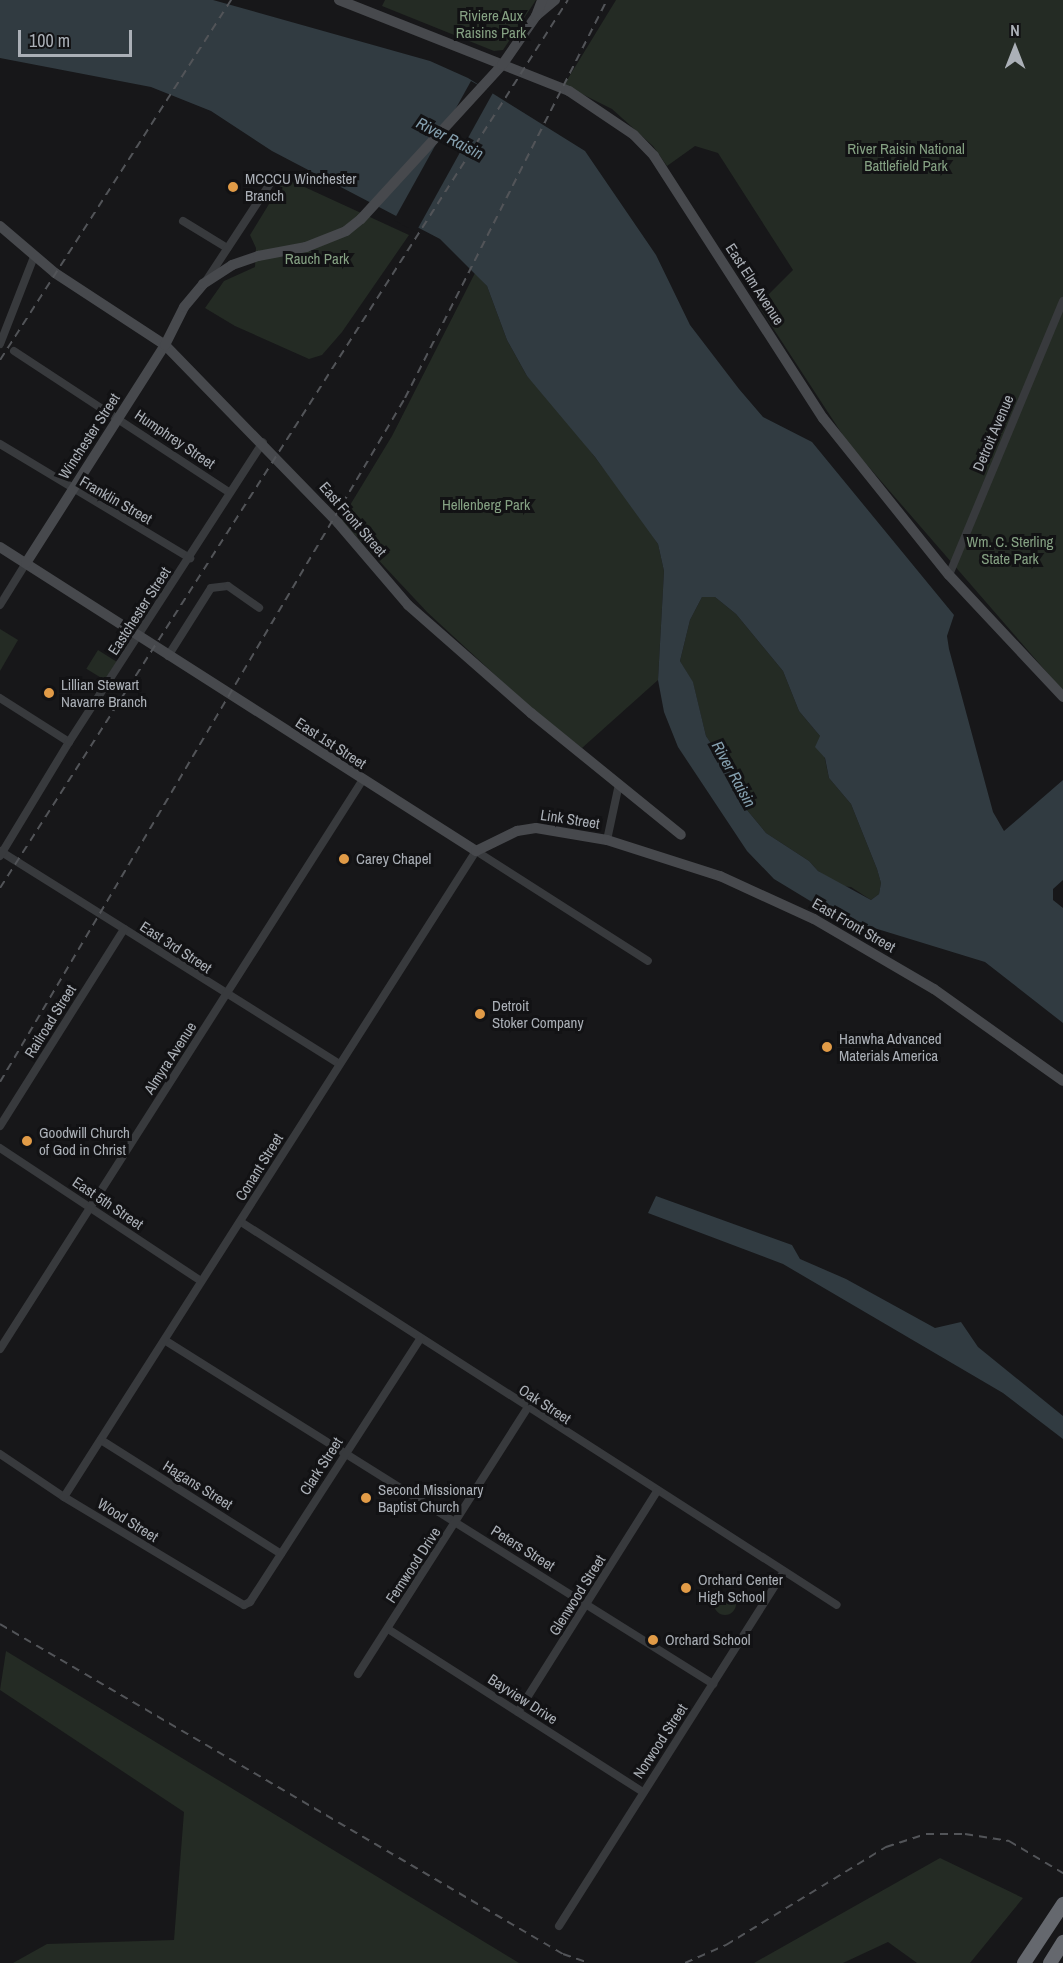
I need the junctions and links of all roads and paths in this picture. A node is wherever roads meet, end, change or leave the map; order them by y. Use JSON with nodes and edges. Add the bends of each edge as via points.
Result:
{"nodes":[{"id":1,"x":339,"y":0,"type":"edge"},
{"id":2,"x":542,"y":0,"type":"edge"},
{"id":3,"x":555,"y":0,"type":"edge"},
{"id":4,"x":536,"y":16,"type":"junction"},
{"id":5,"x":502,"y":64,"type":"junction"},
{"id":6,"x":274,"y":176,"type":"dead end"},
{"id":7,"x":183,"y":221,"type":"dead end"},
{"id":8,"x":0,"y":226,"type":"edge"},
{"id":9,"x":227,"y":248,"type":"junction"},
{"id":10,"x":34,"y":257,"type":"junction"},
{"id":11,"x":203,"y":285,"type":"junction"},
{"id":12,"x":1063,"y":301,"type":"edge"},
{"id":13,"x":0,"y":344,"type":"edge"},
{"id":14,"x":165,"y":345,"type":"junction"},
{"id":15,"x":14,"y":351,"type":"dead end"},
{"id":16,"x":118,"y":417,"type":"junction"},
{"id":17,"x":263,"y":442,"type":"junction"},
{"id":18,"x":0,"y":444,"type":"edge"},
{"id":19,"x":72,"y":489,"type":"junction"},
{"id":20,"x":230,"y":492,"type":"junction"},
{"id":21,"x":0,"y":547,"type":"edge"},
{"id":22,"x":190,"y":558,"type":"junction"},
{"id":23,"x":26,"y":563,"type":"junction"},
{"id":24,"x":949,"y":575,"type":"junction"},
{"id":25,"x":0,"y":605,"type":"edge"},
{"id":26,"x":260,"y":608,"type":"dead end"},
{"id":27,"x":137,"y":637,"type":"junction"},
{"id":28,"x":168,"y":656,"type":"junction"},
{"id":29,"x":1063,"y":697,"type":"edge"},
{"id":30,"x":0,"y":698,"type":"edge"},
{"id":31,"x":69,"y":742,"type":"junction"},
{"id":32,"x":362,"y":781,"type":"junction"},
{"id":33,"x":619,"y":784,"type":"junction"},
{"id":34,"x":681,"y":835,"type":"dead end"},
{"id":35,"x":607,"y":840,"type":"junction"},
{"id":36,"x":476,"y":851,"type":"junction"},
{"id":37,"x":1,"y":853,"type":"edge"},
{"id":38,"x":124,"y":929,"type":"junction"},
{"id":39,"x":648,"y":961,"type":"dead end"},
{"id":40,"x":226,"y":995,"type":"junction"},
{"id":41,"x":339,"y":1064,"type":"junction"},
{"id":42,"x":1063,"y":1081,"type":"edge"},
{"id":43,"x":0,"y":1126,"type":"edge"},
{"id":44,"x":0,"y":1148,"type":"edge"},
{"id":45,"x":91,"y":1207,"type":"junction"},
{"id":46,"x":241,"y":1222,"type":"junction"},
{"id":47,"x":201,"y":1281,"type":"junction"},
{"id":48,"x":420,"y":1339,"type":"junction"},
{"id":49,"x":166,"y":1341,"type":"junction"},
{"id":50,"x":0,"y":1349,"type":"edge"},
{"id":51,"x":527,"y":1408,"type":"junction"},
{"id":52,"x":101,"y":1440,"type":"junction"},
{"id":53,"x":346,"y":1452,"type":"junction"},
{"id":54,"x":0,"y":1454,"type":"edge"},
{"id":55,"x":657,"y":1491,"type":"junction"},
{"id":56,"x":64,"y":1497,"type":"junction"},
{"id":57,"x":456,"y":1522,"type":"junction"},
{"id":58,"x":281,"y":1554,"type":"junction"},
{"id":59,"x":784,"y":1572,"type":"junction"},
{"id":60,"x":587,"y":1604,"type":"junction"},
{"id":61,"x":244,"y":1605,"type":"joint"},
{"id":62,"x":837,"y":1605,"type":"dead end"},
{"id":63,"x":388,"y":1629,"type":"junction"},
{"id":64,"x":358,"y":1674,"type":"dead end"},
{"id":65,"x":713,"y":1684,"type":"junction"},
{"id":66,"x":518,"y":1712,"type":"junction"},
{"id":67,"x":644,"y":1792,"type":"junction"},
{"id":68,"x":1062,"y":1905,"type":"edge"},
{"id":69,"x":559,"y":1926,"type":"dead end"},
{"id":70,"x":1063,"y":1942,"type":"edge"},
{"id":71,"x":1024,"y":1963,"type":"edge"},
{"id":72,"x":1050,"y":1963,"type":"edge"}],
"edges":[{"from":1,"to":5,"type":"street","name":"East Elm Avenue"},
{"from":2,"to":4,"type":"street"},
{"from":3,"to":4,"type":"street"},
{"from":4,"to":5,"type":"street","name":"Winchester Street"},
{"from":5,"to":11,"type":"street","name":"Winchester Street","via":[[373,209],[346,231],[306,247],[232,265]]},
{"from":5,"to":24,"type":"street","name":"East Elm Avenue","via":[[586,100],[620,123],[654,156],[824,418]]},
{"from":6,"to":9,"type":"street","name":"Winchester Street"},
{"from":7,"to":9,"type":"street"},
{"from":8,"to":10,"type":"street","name":"East Front Street"},
{"from":9,"to":11,"type":"street","name":"Winchester Street"},
{"from":10,"to":13,"type":"street"},
{"from":10,"to":14,"type":"street","name":"East Front Street"},
{"from":11,"to":14,"type":"street","name":"Winchester Street","via":[[184,307]]},
{"from":12,"to":24,"type":"street","name":"Detroit Avenue"},
{"from":14,"to":16,"type":"street","name":"Winchester Street"},
{"from":14,"to":17,"type":"street","name":"East Front Street"},
{"from":15,"to":16,"type":"street","name":"Humphrey Street"},
{"from":16,"to":19,"type":"street","name":"Winchester Street"},
{"from":16,"to":20,"type":"street","name":"Humphrey Street"},
{"from":17,"to":20,"type":"street","name":"Eastchester Street"},
{"from":17,"to":33,"type":"street","name":"East Front Street","via":[[408,605]]},
{"from":18,"to":19,"type":"street","name":"Franklin Street"},
{"from":19,"to":22,"type":"street","name":"Franklin Street"},
{"from":19,"to":23,"type":"street","name":"Winchester Street"},
{"from":20,"to":22,"type":"street","name":"Eastchester Street"},
{"from":21,"to":23,"type":"street","name":"East 1st Street"},
{"from":22,"to":27,"type":"street","name":"Eastchester Street"},
{"from":23,"to":25,"type":"street","name":"Winchester Street"},
{"from":23,"to":27,"type":"street","name":"East 1st Street"},
{"from":24,"to":29,"type":"street","name":"East Elm Avenue"},
{"from":26,"to":28,"type":"street","via":[[228,586],[211,588]]},
{"from":27,"to":28,"type":"street","name":"East 1st Street"},
{"from":27,"to":31,"type":"street","name":"Eastchester Street"},
{"from":28,"to":32,"type":"street","name":"East 1st Street"},
{"from":30,"to":31,"type":"street"},
{"from":31,"to":37,"type":"street","name":"Eastchester Street"},
{"from":32,"to":36,"type":"street","name":"East 1st Street"},
{"from":32,"to":40,"type":"street","name":"Almyra Avenue"},
{"from":33,"to":34,"type":"street","name":"East Front Street"},
{"from":33,"to":35,"type":"street","name":"Link Street"},
{"from":35,"to":36,"type":"street","name":"Link Street","via":[[536,828],[517,831]]},
{"from":35,"to":42,"type":"street","name":"East Front Street","via":[[720,876],[814,919],[934,989]]},
{"from":36,"to":39,"type":"street","name":"East 1st Street"},
{"from":36,"to":41,"type":"street","name":"Conant Street"},
{"from":37,"to":38,"type":"street","name":"East 3rd Street"},
{"from":38,"to":40,"type":"street","name":"East 3rd Street"},
{"from":38,"to":43,"type":"street","name":"Railroad Street"},
{"from":40,"to":41,"type":"street","name":"East 3rd Street"},
{"from":40,"to":45,"type":"street","name":"Almyra Avenue"},
{"from":41,"to":46,"type":"street","name":"Conant Street"},
{"from":44,"to":45,"type":"street","name":"East 5th Street"},
{"from":45,"to":47,"type":"street","name":"East 5th Street"},
{"from":45,"to":50,"type":"street","name":"Almyra Avenue"},
{"from":46,"to":47,"type":"street","name":"Conant Street"},
{"from":46,"to":48,"type":"street","name":"Oak Street"},
{"from":47,"to":49,"type":"street","name":"Conant Street"},
{"from":48,"to":51,"type":"street","name":"Oak Street"},
{"from":48,"to":53,"type":"street","name":"Clark Street"},
{"from":49,"to":52,"type":"street","name":"Conant Street"},
{"from":49,"to":53,"type":"street","name":"Peters Street"},
{"from":51,"to":55,"type":"street","name":"Oak Street"},
{"from":51,"to":57,"type":"street","name":"Fernwood Drive"},
{"from":52,"to":56,"type":"street","name":"Conant Street"},
{"from":52,"to":58,"type":"street","name":"Hagans Street"},
{"from":53,"to":57,"type":"street","name":"Peters Street"},
{"from":53,"to":58,"type":"street","name":"Clark Street"},
{"from":54,"to":56,"type":"street","name":"Wood Street"},
{"from":55,"to":59,"type":"street","name":"Oak Street"},
{"from":55,"to":60,"type":"street","name":"Glenwood Street"},
{"from":56,"to":61,"type":"street","name":"Wood Street"},
{"from":57,"to":60,"type":"street","name":"Peters Street"},
{"from":57,"to":63,"type":"street","name":"Fernwood Drive"},
{"from":58,"to":61,"type":"street","name":"Clark Street","via":[[250,1602]]},
{"from":59,"to":62,"type":"street","name":"Oak Street"},
{"from":59,"to":65,"type":"street","name":"Norwood Street"},
{"from":60,"to":65,"type":"street","name":"Peters Street"},
{"from":60,"to":66,"type":"street","name":"Glenwood Street"},
{"from":63,"to":64,"type":"street","name":"Fernwood Drive"},
{"from":63,"to":66,"type":"street","name":"Bayview Drive"},
{"from":65,"to":67,"type":"street","name":"Norwood Street"},
{"from":66,"to":67,"type":"street","name":"Bayview Drive"},
{"from":67,"to":69,"type":"street","name":"Norwood Street"},
{"from":68,"to":71,"type":"highway"},
{"from":70,"to":72,"type":"highway"}]}
